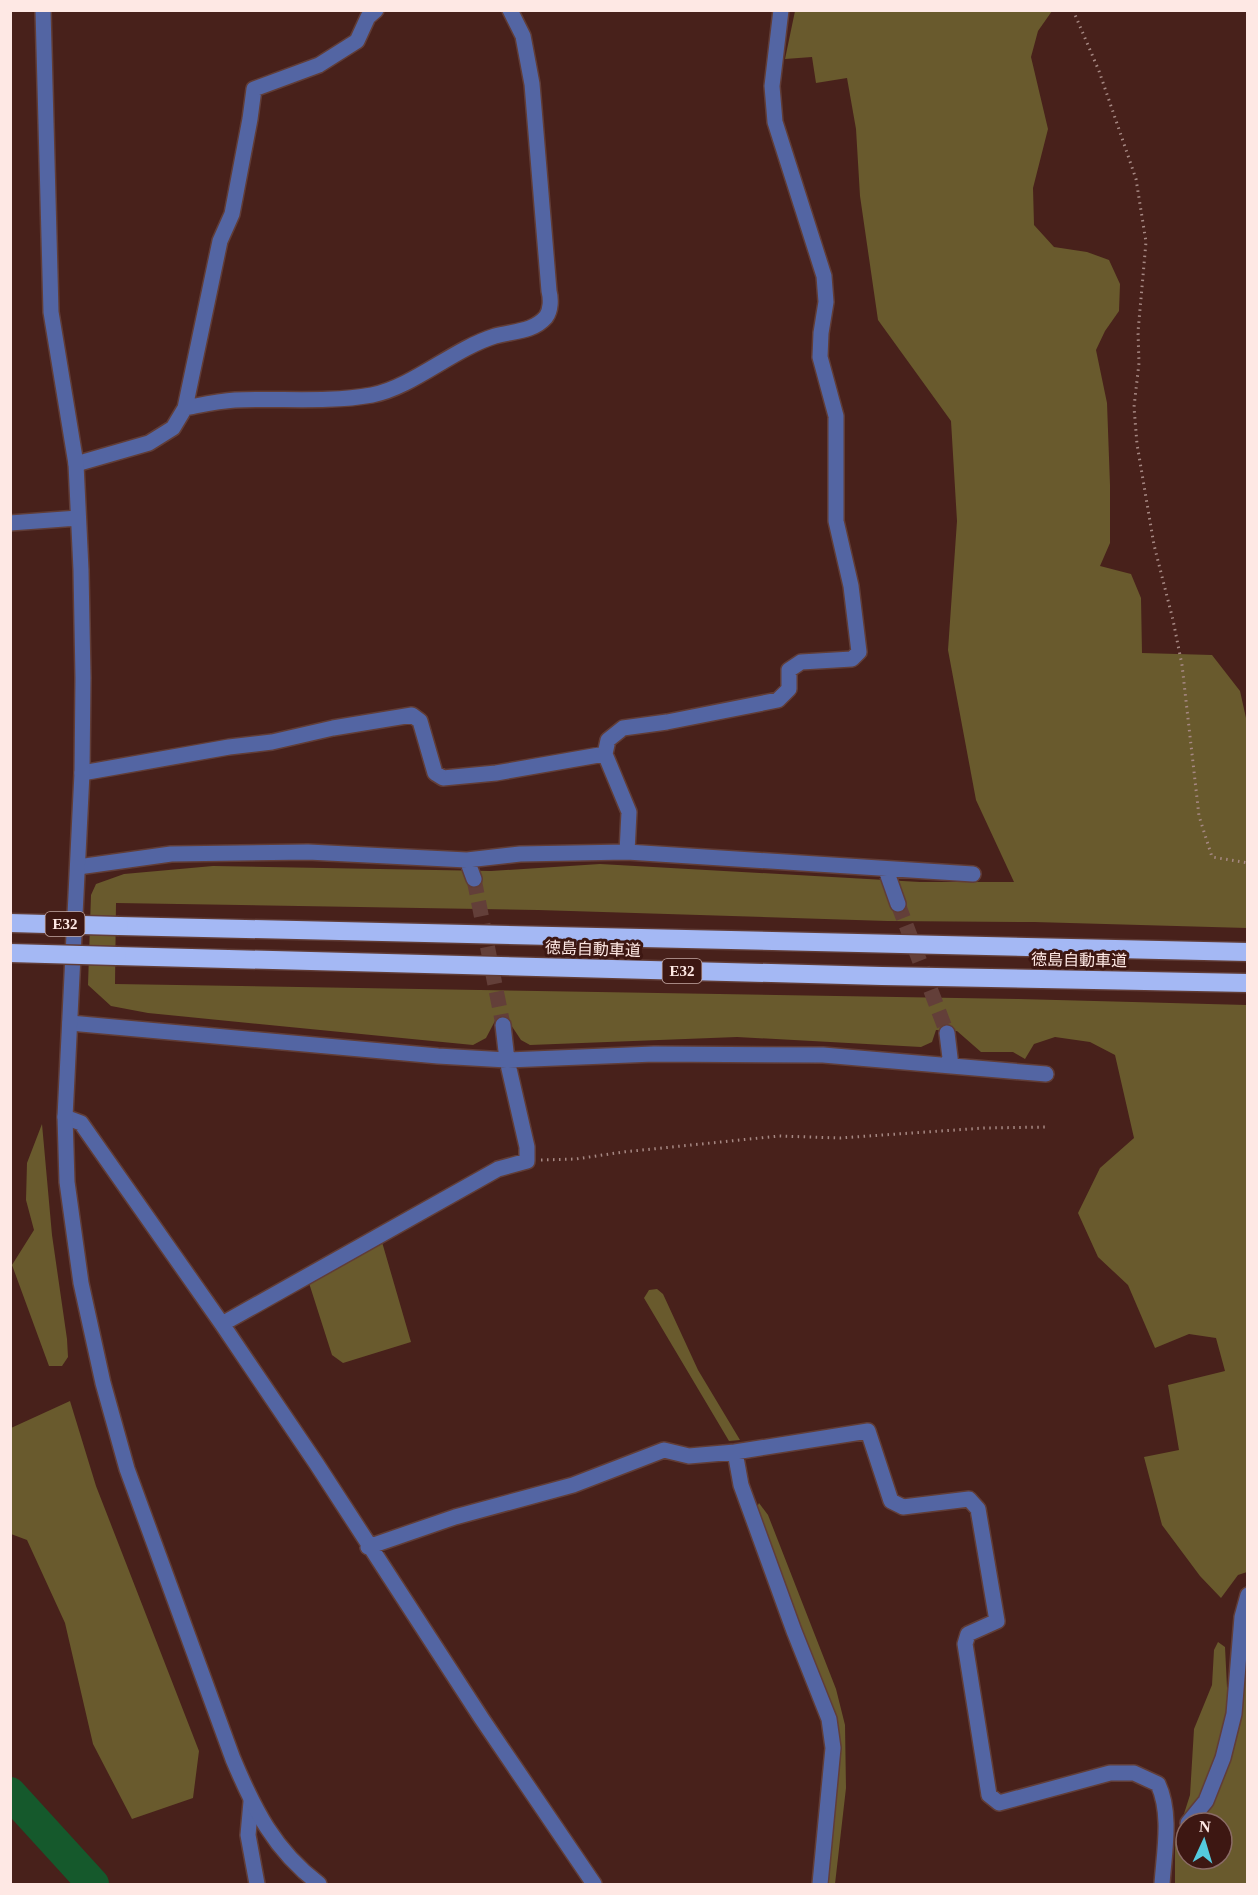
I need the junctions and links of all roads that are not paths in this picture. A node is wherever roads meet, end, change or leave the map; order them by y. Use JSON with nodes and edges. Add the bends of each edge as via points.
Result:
{"nodes":[{"id":1,"x":43,"y":10,"type":"edge"},
{"id":2,"x":376,"y":10,"type":"edge"},
{"id":3,"x":510,"y":10,"type":"edge"},
{"id":4,"x":781,"y":10,"type":"edge"},
{"id":5,"x":185,"y":408,"type":"junction"},
{"id":6,"x":76,"y":464,"type":"junction"},
{"id":7,"x":78,"y":518,"type":"junction"},
{"id":8,"x":10,"y":523,"type":"edge"},
{"id":9,"x":605,"y":754,"type":"junction"},
{"id":10,"x":82,"y":773,"type":"junction"},
{"id":11,"x":627,"y":852,"type":"junction"},
{"id":12,"x":467,"y":860,"type":"junction"},
{"id":13,"x":78,"y":867,"type":"junction"},
{"id":14,"x":886,"y":870,"type":"junction"},
{"id":15,"x":973,"y":874,"type":"dead end"},
{"id":16,"x":474,"y":879,"type":"tunnel mouth"},
{"id":17,"x":898,"y":904,"type":"tunnel mouth"},
{"id":18,"x":10,"y":923,"type":"edge"},
{"id":19,"x":1248,"y":952,"type":"edge"},
{"id":20,"x":10,"y":953,"type":"edge"},
{"id":21,"x":1248,"y":983,"type":"edge"},
{"id":22,"x":70,"y":1023,"type":"junction"},
{"id":23,"x":503,"y":1025,"type":"tunnel mouth"},
{"id":24,"x":946,"y":1033,"type":"tunnel mouth"},
{"id":25,"x":507,"y":1060,"type":"junction"},
{"id":26,"x":951,"y":1066,"type":"junction"},
{"id":27,"x":1046,"y":1074,"type":"dead end"},
{"id":28,"x":65,"y":1117,"type":"junction"},
{"id":29,"x":222,"y":1324,"type":"junction"},
{"id":30,"x":735,"y":1452,"type":"junction"},
{"id":31,"x":368,"y":1546,"type":"junction"},
{"id":32,"x":1248,"y":1595,"type":"edge"},
{"id":33,"x":251,"y":1802,"type":"junction"},
{"id":34,"x":1197,"y":1811,"type":"edge"},
{"id":35,"x":1174,"y":1824,"type":"edge"},
{"id":36,"x":1166,"y":1825,"type":"junction"},
{"id":37,"x":257,"y":1884,"type":"edge"},
{"id":38,"x":319,"y":1884,"type":"edge"},
{"id":39,"x":594,"y":1884,"type":"edge"},
{"id":40,"x":820,"y":1884,"type":"edge"},
{"id":41,"x":1162,"y":1884,"type":"edge"}],
"edges":[{"from":1,"to":6,"type":"street","via":[[51,312]]},
{"from":2,"to":5,"type":"street","via":[[368,16],[357,41],[319,65],[254,89],[232,214],[220,241]]},
{"from":3,"to":5,"type":"street","via":[[523,36],[532,84],[552,299],[547,316],[531,328],[470,345],[375,394],[353,398],[232,400]]},
{"from":4,"to":9,"type":"street","via":[[772,86],[775,122],[824,276],[826,302],[820,357],[836,416],[836,521],[851,586],[859,652],[852,659],[801,662],[789,670],[789,689],[778,700],[623,728],[608,740]]},
{"from":5,"to":6,"type":"street","via":[[173,428],[149,443]]},
{"from":6,"to":7,"type":"street"},
{"from":7,"to":8,"type":"street"},
{"from":7,"to":10,"type":"street"},
{"from":9,"to":10,"type":"street","via":[[443,778],[435,773],[420,721],[412,714]]},
{"from":9,"to":11,"type":"street","via":[[629,812]]},
{"from":10,"to":13,"type":"street"},
{"from":11,"to":12,"type":"street","via":[[520,854]]},
{"from":11,"to":14,"type":"street"},
{"from":12,"to":13,"type":"street","via":[[308,852],[171,854]]},
{"from":12,"to":16,"type":"street"},
{"from":13,"to":22,"type":"street"},
{"from":14,"to":15,"type":"street"},
{"from":14,"to":17,"type":"street"},
{"from":18,"to":19,"type":"highway","name":"徳島自動車道","number":"E32","bridge":true},
{"from":20,"to":21,"type":"highway","name":"徳島自動車道","number":"E32","bridge":true},
{"from":22,"to":25,"type":"street"},
{"from":22,"to":28,"type":"street"},
{"from":23,"to":25,"type":"street"},
{"from":24,"to":26,"type":"street"},
{"from":25,"to":26,"type":"street","via":[[654,1054],[823,1054]]},
{"from":25,"to":29,"type":"street","via":[[527,1161],[498,1169]]},
{"from":26,"to":27,"type":"street"},
{"from":28,"to":29,"type":"street","via":[[81,1123]]},
{"from":28,"to":33,"type":"street","via":[[67,1182],[81,1283],[103,1383],[127,1469]]},
{"from":29,"to":31,"type":"street"},
{"from":30,"to":31,"type":"street","via":[[689,1456],[664,1450],[573,1485]]},
{"from":30,"to":36,"type":"street","via":[[868,1431],[891,1501],[903,1507],[969,1499],[978,1509],[997,1621],[968,1634],[965,1644],[989,1795],[999,1803],[1110,1773],[1134,1773],[1158,1784],[1164,1796]]},
{"from":30,"to":40,"type":"street","via":[[741,1485],[829,1719],[833,1748]]},
{"from":31,"to":39,"type":"street"},
{"from":32,"to":34,"type":"street","via":[[1242,1617],[1234,1714],[1223,1758],[1206,1801]]},
{"from":33,"to":37,"type":"street","via":[[248,1835]]},
{"from":33,"to":38,"type":"street","via":[[277,1843]]},
{"from":35,"to":36,"type":"street"},
{"from":36,"to":41,"type":"street"}]}
